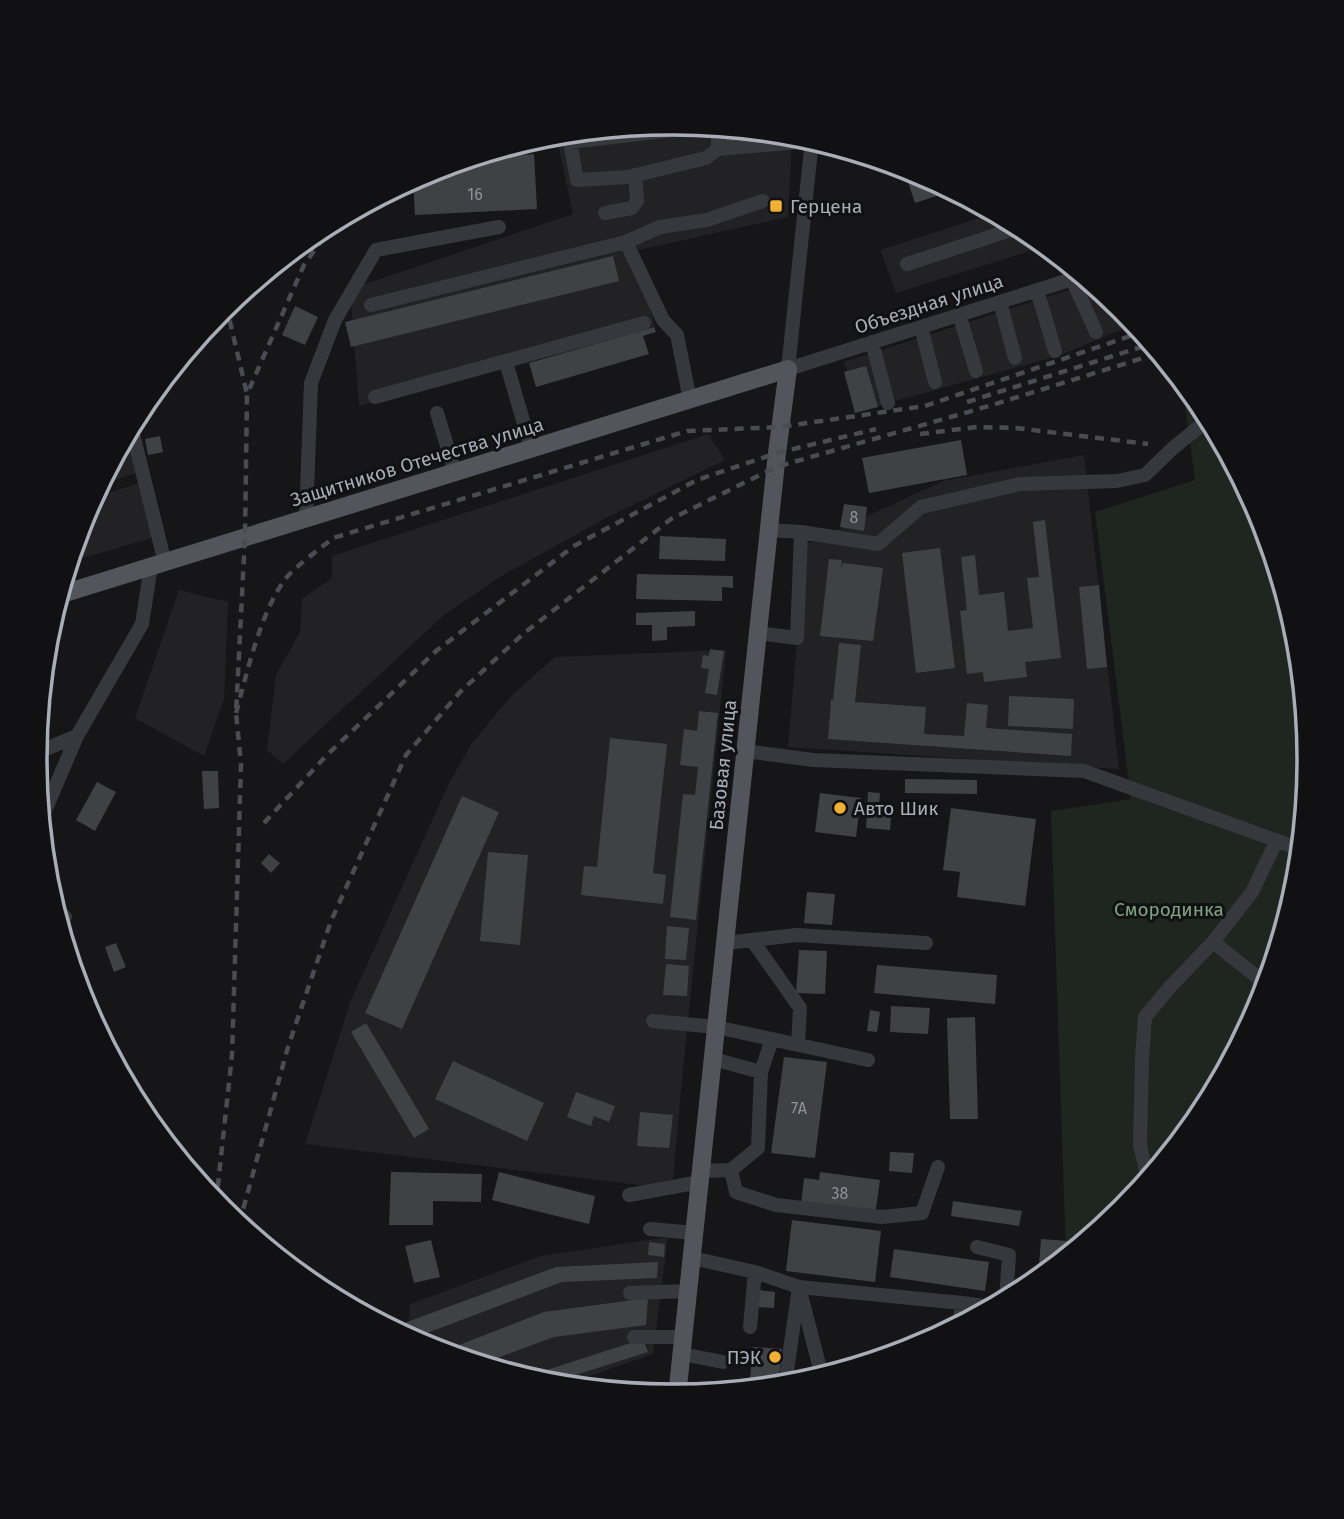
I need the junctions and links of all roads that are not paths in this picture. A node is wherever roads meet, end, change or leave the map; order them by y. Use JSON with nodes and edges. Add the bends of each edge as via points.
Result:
{"nodes":[{"id":1,"x":718,"y":136,"type":"edge"},
{"id":2,"x":570,"y":143,"type":"edge"},
{"id":3,"x":775,"y":144,"type":"edge"},
{"id":4,"x":718,"y":149,"type":"junction"},
{"id":5,"x":811,"y":151,"type":"edge"},
{"id":6,"x":635,"y":175,"type":"junction"},
{"id":7,"x":763,"y":201,"type":"dead end"},
{"id":8,"x":605,"y":213,"type":"dead end"},
{"id":9,"x":499,"y":227,"type":"dead end"},
{"id":10,"x":1006,"y":232,"type":"edge"},
{"id":11,"x":626,"y":242,"type":"junction"},
{"id":12,"x":907,"y":264,"type":"dead end"},
{"id":13,"x":1071,"y":279,"type":"edge"},
{"id":14,"x":1081,"y":287,"type":"edge"},
{"id":15,"x":1037,"y":290,"type":"junction"},
{"id":16,"x":1000,"y":302,"type":"junction"},
{"id":17,"x":371,"y":305,"type":"dead end"},
{"id":18,"x":960,"y":314,"type":"junction"},
{"id":19,"x":643,"y":323,"type":"dead end"},
{"id":20,"x":921,"y":327,"type":"junction"},
{"id":21,"x":1096,"y":332,"type":"dead end"},
{"id":22,"x":872,"y":342,"type":"junction"},
{"id":23,"x":1055,"y":351,"type":"dead end"},
{"id":24,"x":1015,"y":358,"type":"dead end"},
{"id":25,"x":506,"y":362,"type":"junction"},
{"id":26,"x":788,"y":369,"type":"junction"},
{"id":27,"x":976,"y":371,"type":"dead end"},
{"id":28,"x":935,"y":382,"type":"dead end"},
{"id":29,"x":375,"y":397,"type":"dead end"},
{"id":30,"x":690,"y":400,"type":"junction"},
{"id":31,"x":888,"y":403,"type":"dead end"},
{"id":32,"x":437,"y":413,"type":"dead end"},
{"id":33,"x":1200,"y":426,"type":"edge"},
{"id":34,"x":134,"y":442,"type":"edge"},
{"id":35,"x":531,"y":448,"type":"junction"},
{"id":36,"x":454,"y":472,"type":"junction"},
{"id":37,"x":306,"y":518,"type":"junction"},
{"id":38,"x":769,"y":530,"type":"junction"},
{"id":39,"x":801,"y":532,"type":"junction"},
{"id":40,"x":158,"y":565,"type":"junction"},
{"id":41,"x":71,"y":591,"type":"edge"},
{"id":42,"x":758,"y":633,"type":"junction"},
{"id":43,"x":77,"y":736,"type":"junction"},
{"id":44,"x":48,"y":748,"type":"edge"},
{"id":45,"x":746,"y":751,"type":"junction"},
{"id":46,"x":49,"y":801,"type":"edge"},
{"id":47,"x":1277,"y":840,"type":"junction"},
{"id":48,"x":1290,"y":845,"type":"edge"},
{"id":49,"x":752,"y":940,"type":"junction"},
{"id":50,"x":1213,"y":942,"type":"junction"},
{"id":51,"x":725,"y":943,"type":"junction"},
{"id":52,"x":926,"y":943,"type":"dead end"},
{"id":53,"x":1257,"y":977,"type":"edge"},
{"id":54,"x":653,"y":1021,"type":"dead end"},
{"id":55,"x":716,"y":1027,"type":"junction"},
{"id":56,"x":772,"y":1039,"type":"junction"},
{"id":57,"x":799,"y":1045,"type":"junction"},
{"id":58,"x":713,"y":1059,"type":"junction"},
{"id":59,"x":868,"y":1060,"type":"dead end"},
{"id":60,"x":761,"y":1072,"type":"junction"},
{"id":61,"x":938,"y":1167,"type":"dead end"},
{"id":62,"x":1145,"y":1167,"type":"edge"},
{"id":63,"x":731,"y":1170,"type":"junction"},
{"id":64,"x":701,"y":1176,"type":"junction"},
{"id":65,"x":629,"y":1195,"type":"dead end"},
{"id":66,"x":650,"y":1229,"type":"dead end"},
{"id":67,"x":695,"y":1233,"type":"junction"},
{"id":68,"x":977,"y":1247,"type":"dead end"},
{"id":69,"x":692,"y":1258,"type":"junction"},
{"id":70,"x":755,"y":1272,"type":"junction"},
{"id":71,"x":799,"y":1287,"type":"junction"},
{"id":72,"x":1007,"y":1287,"type":"edge"},
{"id":73,"x":688,"y":1291,"type":"junction"},
{"id":74,"x":631,"y":1293,"type":"dead end"},
{"id":75,"x":962,"y":1303,"type":"junction"},
{"id":76,"x":977,"y":1305,"type":"edge"},
{"id":77,"x":961,"y":1313,"type":"edge"},
{"id":78,"x":750,"y":1326,"type":"dead end"},
{"id":79,"x":634,"y":1337,"type":"dead end"},
{"id":80,"x":683,"y":1345,"type":"junction"},
{"id":81,"x":723,"y":1362,"type":"dead end"},
{"id":82,"x":819,"y":1366,"type":"edge"},
{"id":83,"x":787,"y":1373,"type":"edge"},
{"id":84,"x":678,"y":1384,"type":"edge"}],
"edges":[{"from":1,"to":4,"type":"street"},
{"from":2,"to":6,"type":"street","via":[[577,180]]},
{"from":3,"to":4,"type":"street"},
{"from":4,"to":6,"type":"street","via":[[706,159]]},
{"from":5,"to":26,"type":"street","name":"Базовая улица"},
{"from":6,"to":8,"type":"street","via":[[638,201],[632,208]]},
{"from":7,"to":11,"type":"street","via":[[707,220],[660,227]]},
{"from":9,"to":37,"type":"street","via":[[376,250],[335,320],[311,383]]},
{"from":10,"to":12,"type":"street"},
{"from":11,"to":17,"type":"street"},
{"from":11,"to":30,"type":"street","via":[[663,320],[677,335]]},
{"from":13,"to":15,"type":"street","name":"Объездная улица"},
{"from":14,"to":21,"type":"street"},
{"from":15,"to":16,"type":"street","name":"Объездная улица"},
{"from":15,"to":23,"type":"street"},
{"from":16,"to":18,"type":"street","name":"Объездная улица"},
{"from":16,"to":24,"type":"street"},
{"from":18,"to":20,"type":"street","name":"Объездная улица"},
{"from":18,"to":27,"type":"street"},
{"from":19,"to":25,"type":"street"},
{"from":20,"to":22,"type":"street","name":"Объездная улица"},
{"from":20,"to":28,"type":"street"},
{"from":22,"to":26,"type":"street","name":"Объездная улица"},
{"from":22,"to":31,"type":"street"},
{"from":25,"to":29,"type":"street"},
{"from":25,"to":35,"type":"street"},
{"from":26,"to":30,"type":"main road","name":"Защитников Отечества улица"},
{"from":26,"to":38,"type":"main road","name":"Базовая улица"},
{"from":30,"to":35,"type":"main road","name":"Защитников Отечества улица"},
{"from":32,"to":36,"type":"street"},
{"from":33,"to":39,"type":"street","via":[[1145,475],[1117,481],[1020,484],[921,507],[878,544]]},
{"from":34,"to":40,"type":"street"},
{"from":35,"to":36,"type":"main road","name":"Защитников Отечества улица"},
{"from":36,"to":37,"type":"main road","name":"Защитников Отечества улица"},
{"from":37,"to":40,"type":"main road","name":"Защитников Отечества улица"},
{"from":38,"to":39,"type":"street"},
{"from":38,"to":42,"type":"main road","name":"Базовая улица"},
{"from":39,"to":42,"type":"street","via":[[797,638]]},
{"from":40,"to":41,"type":"main road","name":"Защитников Отечества улица"},
{"from":40,"to":43,"type":"street","via":[[142,624]]},
{"from":42,"to":45,"type":"main road","name":"Базовая улица"},
{"from":43,"to":44,"type":"street"},
{"from":43,"to":46,"type":"street"},
{"from":45,"to":47,"type":"street","via":[[813,760],[1084,771]]},
{"from":45,"to":51,"type":"main road","name":"Базовая улица"},
{"from":47,"to":48,"type":"street"},
{"from":47,"to":50,"type":"street","via":[[1252,891]]},
{"from":49,"to":51,"type":"street"},
{"from":49,"to":52,"type":"street","via":[[797,935]]},
{"from":49,"to":57,"type":"street","via":[[800,1007]]},
{"from":50,"to":53,"type":"street"},
{"from":50,"to":62,"type":"street","via":[[1145,1017],[1140,1145]]},
{"from":51,"to":55,"type":"main road","name":"Базовая улица"},
{"from":54,"to":55,"type":"street"},
{"from":55,"to":56,"type":"street"},
{"from":55,"to":58,"type":"main road","name":"Базовая улица"},
{"from":56,"to":57,"type":"street"},
{"from":56,"to":60,"type":"street"},
{"from":57,"to":59,"type":"street"},
{"from":58,"to":60,"type":"street"},
{"from":58,"to":64,"type":"main road","name":"Базовая улица"},
{"from":60,"to":63,"type":"street","via":[[758,1148]]},
{"from":61,"to":63,"type":"street","via":[[922,1213],[882,1217],[776,1205],[736,1192]]},
{"from":63,"to":64,"type":"street"},
{"from":64,"to":65,"type":"street"},
{"from":64,"to":67,"type":"main road","name":"Базовая улица"},
{"from":66,"to":67,"type":"street"},
{"from":67,"to":69,"type":"main road","name":"Базовая улица"},
{"from":68,"to":72,"type":"street","via":[[1009,1255]]},
{"from":69,"to":70,"type":"street"},
{"from":69,"to":73,"type":"main road","name":"Базовая улица"},
{"from":70,"to":71,"type":"street"},
{"from":70,"to":78,"type":"street"},
{"from":71,"to":75,"type":"street"},
{"from":71,"to":82,"type":"street"},
{"from":71,"to":83,"type":"street"},
{"from":73,"to":74,"type":"street"},
{"from":73,"to":80,"type":"main road","name":"Базовая улица"},
{"from":75,"to":76,"type":"street"},
{"from":75,"to":77,"type":"street"},
{"from":79,"to":80,"type":"street"},
{"from":80,"to":81,"type":"street"},
{"from":80,"to":84,"type":"main road","name":"Базовая улица"}]}
